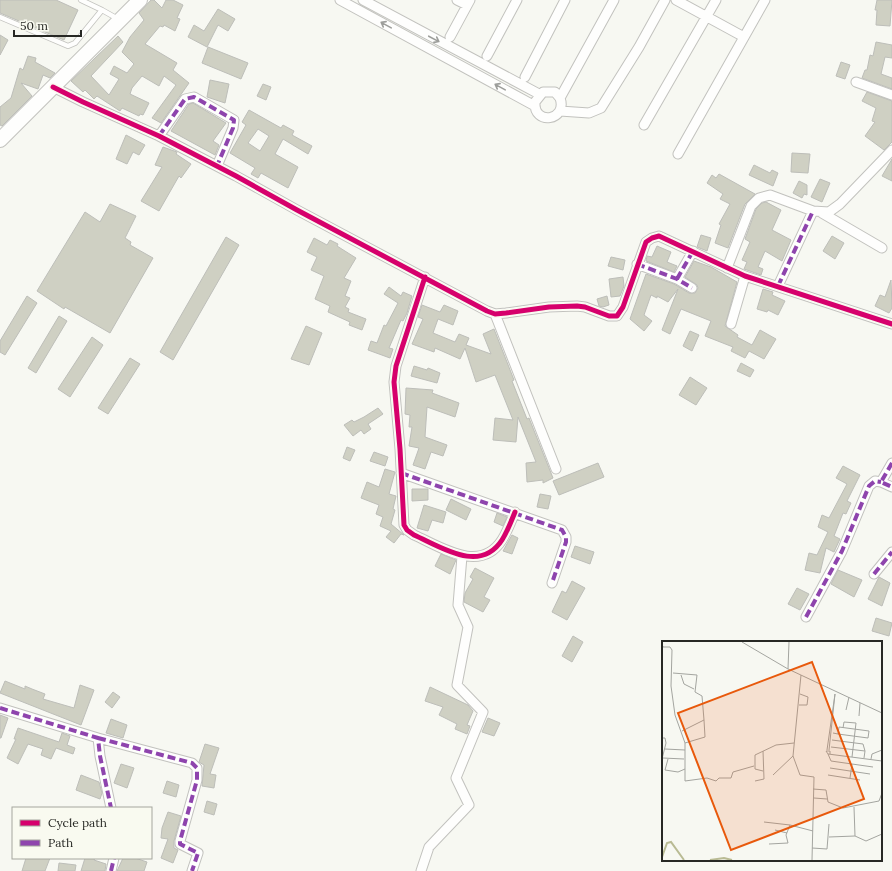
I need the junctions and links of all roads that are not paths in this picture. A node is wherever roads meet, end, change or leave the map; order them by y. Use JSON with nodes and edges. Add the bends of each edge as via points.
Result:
{"nodes":[{"id":1,"x":81,"y":0,"type":"edge"},
{"id":2,"x":140,"y":0,"type":"edge"},
{"id":3,"x":340,"y":0,"type":"edge"},
{"id":4,"x":363,"y":0,"type":"edge"},
{"id":5,"x":457,"y":0,"type":"edge"},
{"id":6,"x":517,"y":0,"type":"edge"},
{"id":7,"x":565,"y":0,"type":"edge"},
{"id":8,"x":614,"y":0,"type":"edge"},
{"id":9,"x":665,"y":0,"type":"edge"},
{"id":10,"x":676,"y":0,"type":"edge"},
{"id":11,"x":716,"y":0,"type":"edge"},
{"id":12,"x":766,"y":0,"type":"edge"},
{"id":13,"x":469,"y":3,"type":"edge"},
{"id":14,"x":102,"y":10,"type":"junction"},
{"id":15,"x":707,"y":16,"type":"junction"},
{"id":16,"x":0,"y":17,"type":"edge"},
{"id":17,"x":120,"y":20,"type":"junction"},
{"id":18,"x":450,"y":37,"type":"dead end"},
{"id":19,"x":744,"y":37,"type":"junction"},
{"id":20,"x":487,"y":56,"type":"dead end"},
{"id":21,"x":525,"y":77,"type":"dead end"},
{"id":22,"x":856,"y":82,"type":"dead end"},
{"id":23,"x":54,"y":87,"type":"junction"},
{"id":24,"x":539,"y":94,"type":"junction"},
{"id":25,"x":892,"y":95,"type":"edge"},
{"id":26,"x":560,"y":98,"type":"junction"},
{"id":27,"x":535,"y":106,"type":"junction"},
{"id":28,"x":560,"y":111,"type":"junction"},
{"id":29,"x":644,"y":125,"type":"dead end"},
{"id":30,"x":159,"y":136,"type":"junction"},
{"id":31,"x":0,"y":140,"type":"edge"},
{"id":32,"x":892,"y":150,"type":"edge"},
{"id":33,"x":678,"y":154,"type":"dead end"},
{"id":34,"x":217,"y":166,"type":"junction"},
{"id":35,"x":818,"y":212,"type":"junction"},
{"id":36,"x":882,"y":248,"type":"dead end"},
{"id":37,"x":692,"y":251,"type":"junction"},
{"id":38,"x":637,"y":264,"type":"junction"},
{"id":39,"x":728,"y":268,"type":"junction"},
{"id":40,"x":745,"y":276,"type":"junction"},
{"id":41,"x":425,"y":277,"type":"junction"},
{"id":42,"x":678,"y":279,"type":"junction"},
{"id":43,"x":778,"y":286,"type":"junction"},
{"id":44,"x":692,"y":288,"type":"dead end"},
{"id":45,"x":495,"y":314,"type":"junction"},
{"id":46,"x":731,"y":324,"type":"dead end"},
{"id":47,"x":892,"y":324,"type":"edge"},
{"id":48,"x":892,"y":463,"type":"edge"},
{"id":49,"x":556,"y":469,"type":"dead end"},
{"id":50,"x":401,"y":473,"type":"junction"},
{"id":51,"x":881,"y":482,"type":"junction"},
{"id":52,"x":892,"y":487,"type":"edge"},
{"id":53,"x":515,"y":512,"type":"junction"},
{"id":54,"x":892,"y":552,"type":"edge"},
{"id":55,"x":462,"y":556,"type":"junction"},
{"id":56,"x":874,"y":574,"type":"dead end"},
{"id":57,"x":552,"y":583,"type":"dead end"},
{"id":58,"x":806,"y":617,"type":"dead end"},
{"id":59,"x":0,"y":708,"type":"edge"},
{"id":60,"x":98,"y":738,"type":"junction"},
{"id":61,"x":111,"y":807,"type":"edge"},
{"id":62,"x":114,"y":859,"type":"edge"},
{"id":63,"x":112,"y":871,"type":"edge"},
{"id":64,"x":192,"y":871,"type":"edge"},
{"id":65,"x":421,"y":871,"type":"edge"}],
"edges":[{"from":1,"to":14,"type":"lane"},
{"from":2,"to":17,"type":"main road"},
{"from":27,"to":3,"type":"street","one_way":true},
{"from":4,"to":24,"type":"street","one_way":true},
{"from":5,"to":13,"type":"street"},
{"from":6,"to":20,"type":"street"},
{"from":7,"to":21,"type":"street"},
{"from":8,"to":26,"type":"street"},
{"from":9,"to":28,"type":"street","via":[[601,108],[590,113]]},
{"from":10,"to":15,"type":"street"},
{"from":11,"to":15,"type":"street"},
{"from":12,"to":19,"type":"street"},
{"from":13,"to":18,"type":"street"},
{"from":14,"to":16,"type":"lane","via":[[75,43],[68,46]]},
{"from":14,"to":17,"type":"lane"},
{"from":15,"to":19,"type":"street"},
{"from":15,"to":29,"type":"street"},
{"from":17,"to":23,"type":"main road"},
{"from":19,"to":33,"type":"street"},
{"from":22,"to":25,"type":"street"},
{"from":23,"to":30,"type":"street"},
{"from":23,"to":31,"type":"main road"},
{"from":24,"to":26,"type":"street","via":[[551,91]]},
{"from":24,"to":27,"type":"street"},
{"from":26,"to":28,"type":"street"},
{"from":27,"to":28,"type":"street","via":[[538,114],[546,118],[554,117]]},
{"from":30,"to":34,"type":"street"},
{"from":30,"to":34,"type":"street","via":[[185,100],[194,97],[234,120]]},
{"from":32,"to":35,"type":"street","via":[[835,209]]},
{"from":34,"to":41,"type":"street"},
{"from":35,"to":36,"type":"street"},
{"from":35,"to":39,"type":"street","via":[[770,196],[759,198],[751,206]]},
{"from":35,"to":43,"type":"street"},
{"from":37,"to":38,"type":"street","via":[[656,236],[646,242]]},
{"from":37,"to":39,"type":"street"},
{"from":37,"to":42,"type":"street"},
{"from":38,"to":42,"type":"street"},
{"from":38,"to":45,"type":"street","via":[[623,307],[617,316],[609,316],[585,307],[568,306]]},
{"from":39,"to":40,"type":"street"},
{"from":40,"to":43,"type":"street"},
{"from":40,"to":46,"type":"street"},
{"from":41,"to":45,"type":"street"},
{"from":41,"to":50,"type":"street","via":[[394,375]]},
{"from":42,"to":44,"type":"street"},
{"from":43,"to":47,"type":"street"},
{"from":45,"to":49,"type":"street"},
{"from":48,"to":51,"type":"street"},
{"from":50,"to":53,"type":"street"},
{"from":50,"to":55,"type":"street","via":[[402,518],[407,530]]},
{"from":51,"to":52,"type":"street"},
{"from":51,"to":58,"type":"street","via":[[869,486],[842,551]]},
{"from":53,"to":55,"type":"street","via":[[502,540],[492,551],[484,556]]},
{"from":53,"to":57,"type":"street","via":[[558,527],[564,532],[566,542]]},
{"from":54,"to":56,"type":"street"},
{"from":55,"to":65,"type":"street","via":[[458,605],[468,627],[457,685],[483,712],[456,778],[469,805],[429,847]]},
{"from":59,"to":60,"type":"street"},
{"from":60,"to":61,"type":"street"},
{"from":60,"to":64,"type":"street","via":[[192,763],[197,768],[180,841],[180,844],[198,853]]},
{"from":62,"to":63,"type":"street"}]}
